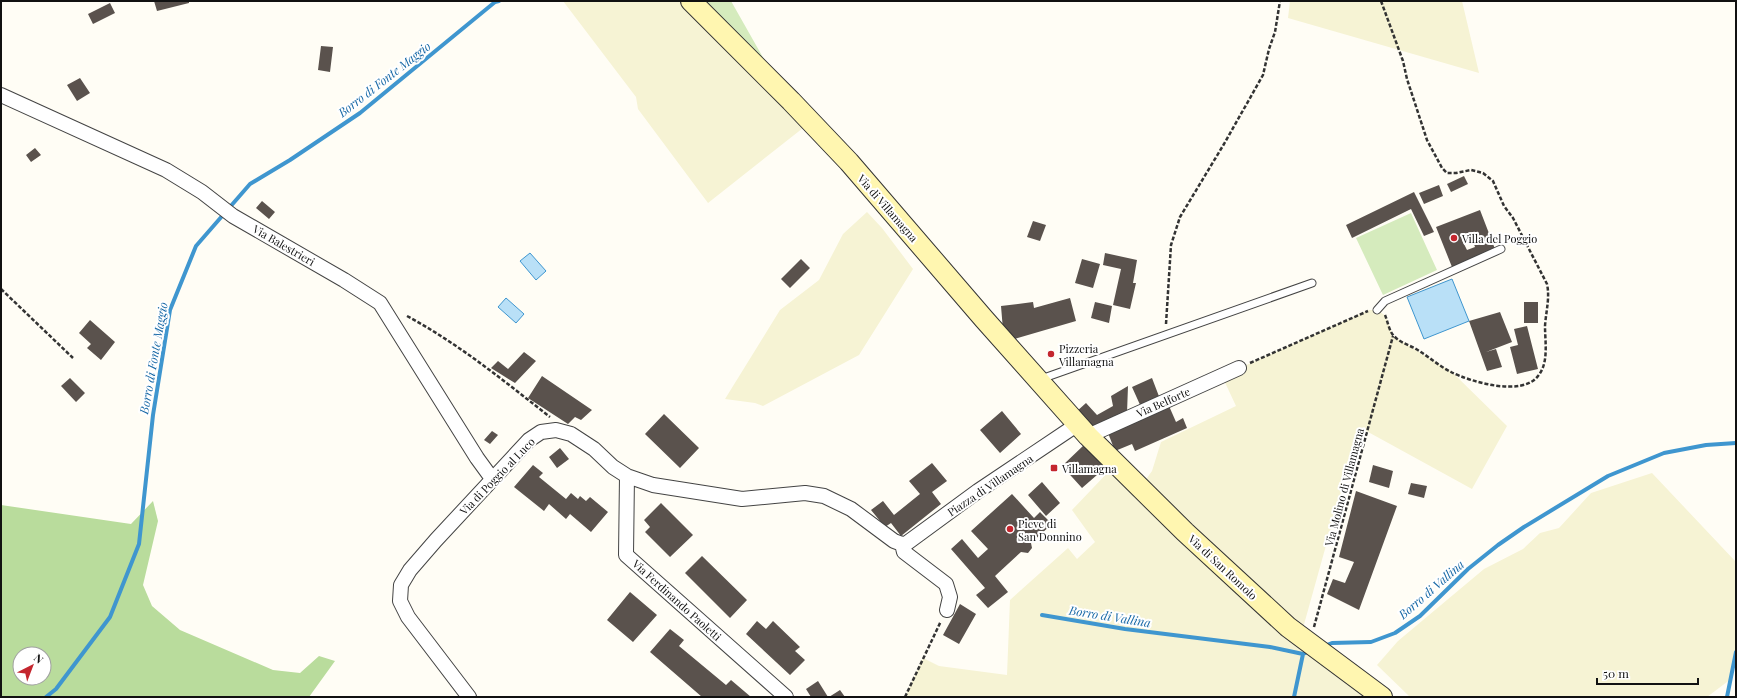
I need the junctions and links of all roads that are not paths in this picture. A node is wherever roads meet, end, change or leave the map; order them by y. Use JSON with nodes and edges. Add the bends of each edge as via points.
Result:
{"nodes":[{"id":1,"x":690,"y":1,"type":"edge"},
{"id":2,"x":1,"y":94,"type":"edge"},
{"id":3,"x":1501,"y":249,"type":"dead end"},
{"id":4,"x":1312,"y":283,"type":"dead end"},
{"id":5,"x":1377,"y":310,"type":"road end"},
{"id":6,"x":1239,"y":368,"type":"road end"},
{"id":7,"x":1038,"y":380,"type":"junction"},
{"id":8,"x":1082,"y":430,"type":"junction"},
{"id":9,"x":627,"y":476,"type":"junction"},
{"id":10,"x":493,"y":480,"type":"junction"},
{"id":11,"x":902,"y":544,"type":"junction"},
{"id":12,"x":947,"y":610,"type":"road end"},
{"id":13,"x":469,"y":697,"type":"edge"},
{"id":14,"x":786,"y":697,"type":"edge"},
{"id":15,"x":1382,"y":697,"type":"edge"}],
"edges":[{"from":1,"to":7,"type":"street","name":"Via di Villamagna","via":[[849,162]]},
{"from":2,"to":10,"type":"street","name":"Via Balestrieri","via":[[166,170],[202,192],[233,216],[344,280],[380,304]]},
{"from":3,"to":5,"type":"lane","via":[[1385,301]]},
{"from":4,"to":7,"type":"lane"},
{"from":6,"to":8,"type":"street","name":"Via Belforte"},
{"from":7,"to":8,"type":"street","name":"Via di Villamagna"},
{"from":8,"to":11,"type":"street","name":"Piazza di Villamagna","via":[[1056,439]]},
{"from":8,"to":15,"type":"street","name":"Via di San Romolo","via":[[1185,532],[1288,627]]},
{"from":9,"to":10,"type":"street","name":"Via di Poggio al Luco","via":[[571,434],[556,430],[541,432],[529,440]]},
{"from":9,"to":11,"type":"street","name":"Via di Poggio al Luco","via":[[653,485],[742,499],[804,493],[824,496],[850,509]]},
{"from":9,"to":14,"type":"street","name":"Via Ferdinando Paoletti","via":[[626,555]]},
{"from":10,"to":13,"type":"street","name":"Via di Poggio al Luco","via":[[436,540],[410,570],[401,585],[400,601],[408,618]]},
{"from":11,"to":12,"type":"street","name":"Via di Poggio al Luco","via":[[904,552],[946,584],[950,597]]}]}
